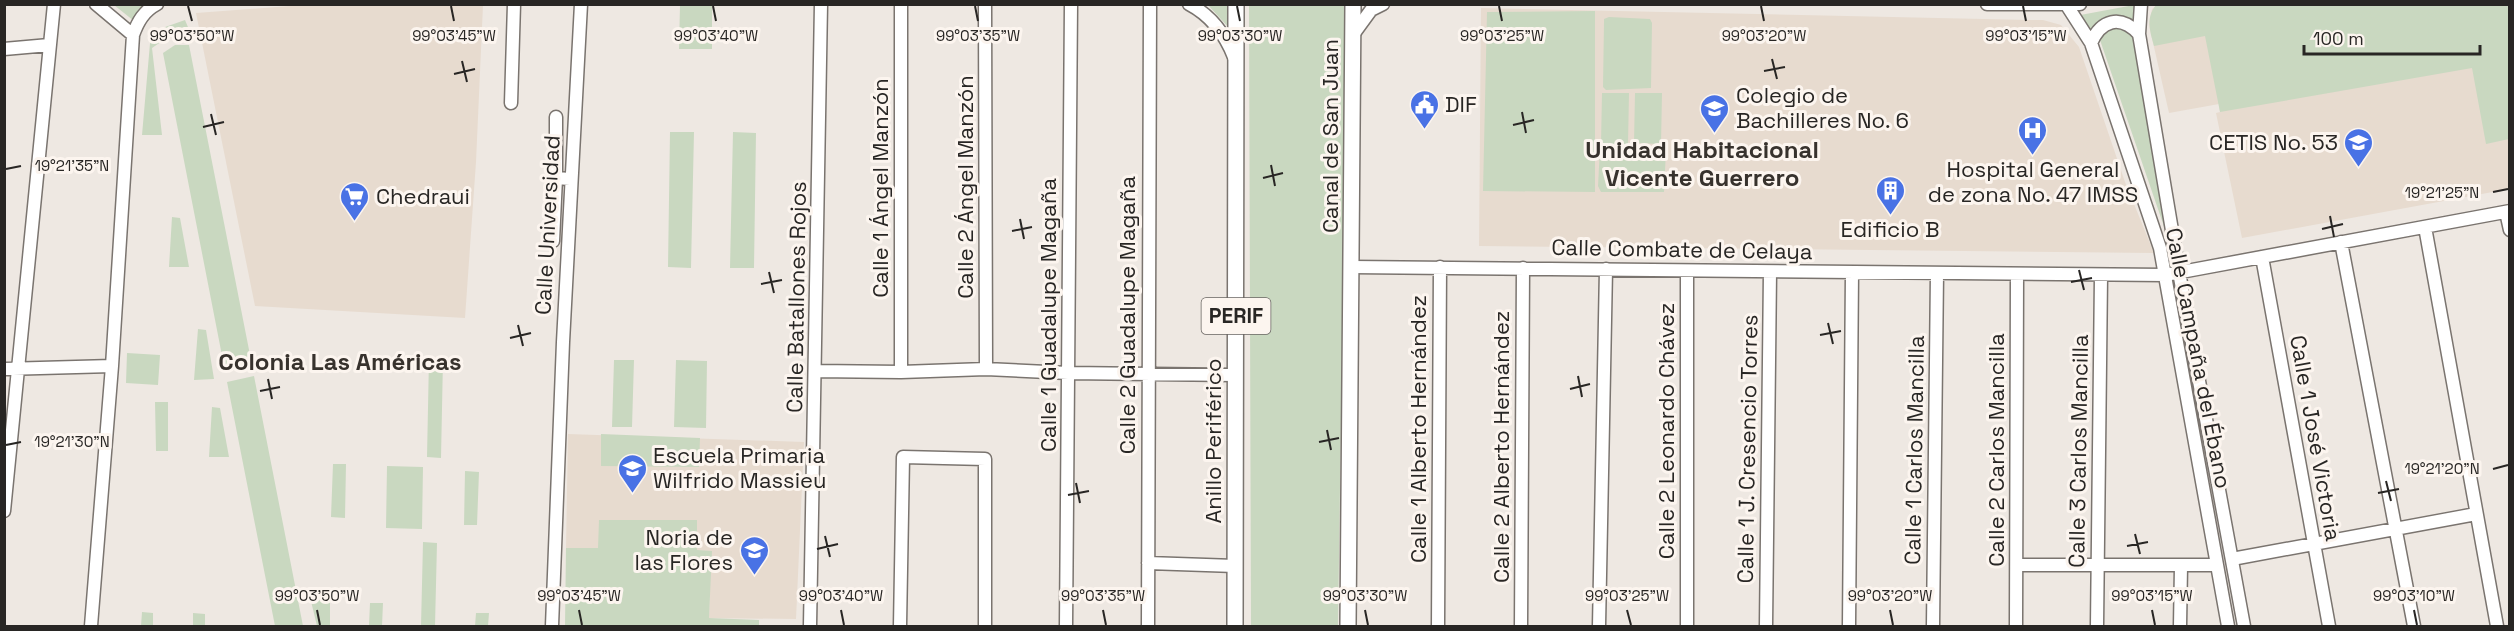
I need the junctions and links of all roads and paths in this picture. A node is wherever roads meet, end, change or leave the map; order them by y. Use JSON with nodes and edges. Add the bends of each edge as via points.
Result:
{"nodes":[{"id":1,"x":54,"y":4,"type":"edge"},
{"id":2,"x":96,"y":4,"type":"edge"},
{"id":3,"x":157,"y":4,"type":"edge"},
{"id":4,"x":514,"y":4,"type":"edge"},
{"id":5,"x":581,"y":4,"type":"edge"},
{"id":6,"x":821,"y":4,"type":"edge"},
{"id":7,"x":901,"y":4,"type":"edge"},
{"id":8,"x":985,"y":4,"type":"edge"},
{"id":9,"x":1071,"y":4,"type":"edge"},
{"id":10,"x":1150,"y":4,"type":"edge"},
{"id":11,"x":1189,"y":4,"type":"edge"},
{"id":12,"x":1236,"y":4,"type":"edge"},
{"id":13,"x":1353,"y":4,"type":"edge"},
{"id":14,"x":1383,"y":4,"type":"edge"},
{"id":15,"x":1987,"y":4,"type":"edge"},
{"id":16,"x":2080,"y":4,"type":"edge"},
{"id":17,"x":2141,"y":4,"type":"edge"},
{"id":18,"x":2066,"y":5,"type":"edge"},
{"id":19,"x":2139,"y":34,"type":"junction"},
{"id":20,"x":133,"y":35,"type":"junction"},
{"id":21,"x":1352,"y":36,"type":"junction"},
{"id":22,"x":2091,"y":44,"type":"junction"},
{"id":23,"x":49,"y":45,"type":"junction"},
{"id":24,"x":4,"y":49,"type":"edge"},
{"id":25,"x":1236,"y":64,"type":"junction"},
{"id":26,"x":511,"y":103,"type":"dead end"},
{"id":27,"x":556,"y":117,"type":"dead end"},
{"id":28,"x":556,"y":178,"type":"junction"},
{"id":29,"x":570,"y":179,"type":"junction"},
{"id":30,"x":2508,"y":212,"type":"edge"},
{"id":31,"x":2424,"y":227,"type":"junction"},
{"id":32,"x":2510,"y":230,"type":"edge"},
{"id":33,"x":553,"y":241,"type":"dead end"},
{"id":34,"x":2341,"y":242,"type":"junction"},
{"id":35,"x":2262,"y":257,"type":"junction"},
{"id":36,"x":1352,"y":267,"type":"junction"},
{"id":37,"x":1440,"y":267,"type":"junction"},
{"id":38,"x":1523,"y":268,"type":"junction"},
{"id":39,"x":1606,"y":269,"type":"junction"},
{"id":40,"x":1687,"y":271,"type":"junction"},
{"id":41,"x":1770,"y":272,"type":"junction"},
{"id":42,"x":1852,"y":272,"type":"junction"},
{"id":43,"x":2179,"y":272,"type":"junction"},
{"id":44,"x":1937,"y":273,"type":"junction"},
{"id":45,"x":2017,"y":274,"type":"junction"},
{"id":46,"x":2165,"y":274,"type":"junction"},
{"id":47,"x":2101,"y":276,"type":"junction"},
{"id":48,"x":112,"y":366,"type":"junction"},
{"id":49,"x":4,"y":369,"type":"edge"},
{"id":50,"x":18,"y":369,"type":"junction"},
{"id":51,"x":986,"y":369,"type":"junction"},
{"id":52,"x":816,"y":371,"type":"junction"},
{"id":53,"x":901,"y":372,"type":"junction"},
{"id":54,"x":1068,"y":373,"type":"junction"},
{"id":55,"x":1147,"y":375,"type":"junction"},
{"id":56,"x":1235,"y":375,"type":"junction"},
{"id":57,"x":4,"y":511,"type":"edge"},
{"id":58,"x":2476,"y":514,"type":"junction"},
{"id":59,"x":2396,"y":529,"type":"junction"},
{"id":60,"x":2314,"y":544,"type":"junction"},
{"id":61,"x":2232,"y":559,"type":"junction"},
{"id":62,"x":1148,"y":563,"type":"junction"},
{"id":63,"x":2017,"y":565,"type":"junction"},
{"id":64,"x":2217,"y":565,"type":"junction"},
{"id":65,"x":1235,"y":566,"type":"junction"},
{"id":66,"x":2098,"y":566,"type":"junction"},
{"id":67,"x":2181,"y":566,"type":"junction"},
{"id":68,"x":91,"y":627,"type":"edge"},
{"id":69,"x":552,"y":627,"type":"edge"},
{"id":70,"x":810,"y":627,"type":"edge"},
{"id":71,"x":900,"y":627,"type":"edge"},
{"id":72,"x":985,"y":627,"type":"edge"},
{"id":73,"x":1066,"y":627,"type":"edge"},
{"id":74,"x":1148,"y":627,"type":"edge"},
{"id":75,"x":1235,"y":627,"type":"edge"},
{"id":76,"x":1348,"y":627,"type":"edge"},
{"id":77,"x":1438,"y":627,"type":"edge"},
{"id":78,"x":1521,"y":627,"type":"edge"},
{"id":79,"x":1599,"y":627,"type":"edge"},
{"id":80,"x":1687,"y":627,"type":"edge"},
{"id":81,"x":1766,"y":627,"type":"edge"},
{"id":82,"x":1849,"y":627,"type":"edge"},
{"id":83,"x":1933,"y":627,"type":"edge"},
{"id":84,"x":2016,"y":627,"type":"edge"},
{"id":85,"x":2097,"y":627,"type":"edge"},
{"id":86,"x":2181,"y":627,"type":"edge"},
{"id":87,"x":2229,"y":627,"type":"edge"},
{"id":88,"x":2244,"y":627,"type":"edge"},
{"id":89,"x":2329,"y":627,"type":"edge"},
{"id":90,"x":2414,"y":627,"type":"edge"},
{"id":91,"x":2497,"y":627,"type":"edge"}],
"edges":[{"from":1,"to":23,"type":"street"},
{"from":2,"to":20,"type":"street"},
{"from":3,"to":20,"type":"street","via":[[138,21]]},
{"from":4,"to":26,"type":"street"},
{"from":5,"to":29,"type":"street","name":"Calle Universidad"},
{"from":6,"to":52,"type":"street","name":"Calle Batallones Rojos"},
{"from":7,"to":53,"type":"street","name":"Calle 1 Ángel Manzón"},
{"from":8,"to":51,"type":"street","name":"Calle 2 Ángel Manzón"},
{"from":9,"to":54,"type":"street","name":"Calle 1 Guadalupe Magaña"},
{"from":10,"to":55,"type":"street","name":"Calle 2 Guadalupe Magaña"},
{"from":11,"to":25,"type":"street","via":[[1213,21],[1226,38]]},
{"from":12,"to":25,"type":"main road","name":"Anillo Periférico","number":"PERIF"},
{"from":13,"to":21,"type":"main road","name":"Canal de San Juan"},
{"from":14,"to":21,"type":"street","via":[[1371,10]]},
{"from":15,"to":18,"type":"street"},
{"from":16,"to":18,"type":"street"},
{"from":17,"to":19,"type":"street","name":"Calle Campaña del Ébano"},
{"from":18,"to":22,"type":"street","name":"Calle Campaña del Ébano"},
{"from":19,"to":22,"type":"street","via":[[2131,26],[2114,22],[2096,32]]},
{"from":19,"to":43,"type":"street","name":"Calle Campaña del Ébano"},
{"from":20,"to":48,"type":"street"},
{"from":21,"to":36,"type":"main road","name":"Canal de San Juan"},
{"from":22,"to":46,"type":"street","name":"Calle Campaña del Ébano","via":[[2160,248]]},
{"from":23,"to":24,"type":"street"},
{"from":23,"to":50,"type":"street"},
{"from":25,"to":56,"type":"main road","name":"Anillo Periférico","number":"PERIF"},
{"from":27,"to":28,"type":"street"},
{"from":28,"to":29,"type":"street"},
{"from":28,"to":33,"type":"street"},
{"from":29,"to":69,"type":"street","name":"Calle Universidad"},
{"from":30,"to":31,"type":"street","name":"Calle Combate de Celaya"},
{"from":30,"to":32,"type":"street"},
{"from":31,"to":34,"type":"street","name":"Calle Combate de Celaya"},
{"from":31,"to":58,"type":"street"},
{"from":34,"to":35,"type":"street","name":"Calle Combate de Celaya"},
{"from":34,"to":59,"type":"street"},
{"from":35,"to":43,"type":"street","name":"Calle Combate de Celaya"},
{"from":35,"to":60,"type":"street","name":"Calle 1 José Victoria"},
{"from":36,"to":37,"type":"street","name":"Calle Combate de Celaya"},
{"from":36,"to":76,"type":"main road"},
{"from":37,"to":38,"type":"street","name":"Calle Combate de Celaya"},
{"from":37,"to":77,"type":"street","name":"Calle 1 Alberto Hernández"},
{"from":38,"to":39,"type":"street","name":"Calle Combate de Celaya"},
{"from":38,"to":78,"type":"street","name":"Calle 2 Alberto Hernández"},
{"from":39,"to":40,"type":"street","name":"Calle Combate de Celaya"},
{"from":39,"to":79,"type":"street"},
{"from":40,"to":41,"type":"street","name":"Calle Combate de Celaya"},
{"from":40,"to":80,"type":"street","name":"Calle 2 Leonardo Chávez"},
{"from":41,"to":42,"type":"street","name":"Calle Combate de Celaya"},
{"from":41,"to":81,"type":"street","name":"Calle 1 J. Cresencio Torres"},
{"from":42,"to":44,"type":"street","name":"Calle Combate de Celaya"},
{"from":42,"to":82,"type":"street"},
{"from":43,"to":46,"type":"street","name":"Calle Combate de Celaya"},
{"from":43,"to":61,"type":"street","name":"Calle Campaña del Ébano"},
{"from":44,"to":45,"type":"street","name":"Calle Combate de Celaya"},
{"from":44,"to":83,"type":"street","name":"Calle 1 Carlos Mancilla"},
{"from":45,"to":47,"type":"street","name":"Calle Combate de Celaya"},
{"from":45,"to":63,"type":"street","name":"Calle 2 Carlos Mancilla"},
{"from":46,"to":47,"type":"street","name":"Calle Combate de Celaya"},
{"from":46,"to":64,"type":"street","name":"Calle Campaña del Ébano"},
{"from":47,"to":66,"type":"street","name":"Calle 3 Carlos Mancilla"},
{"from":48,"to":50,"type":"street"},
{"from":48,"to":68,"type":"street"},
{"from":49,"to":50,"type":"street"},
{"from":50,"to":57,"type":"street"},
{"from":51,"to":53,"type":"street"},
{"from":51,"to":54,"type":"street"},
{"from":52,"to":53,"type":"street"},
{"from":52,"to":70,"type":"street","name":"Calle Batallones Rojos"},
{"from":54,"to":55,"type":"street"},
{"from":54,"to":73,"type":"street","name":"Calle 1 Guadalupe Magaña"},
{"from":55,"to":56,"type":"street"},
{"from":55,"to":62,"type":"street","name":"Calle 2 Guadalupe Magaña"},
{"from":56,"to":65,"type":"main road","name":"Anillo Periférico","number":"PERIF"},
{"from":58,"to":59,"type":"street"},
{"from":58,"to":91,"type":"street"},
{"from":59,"to":60,"type":"street"},
{"from":59,"to":90,"type":"street"},
{"from":60,"to":61,"type":"street"},
{"from":60,"to":89,"type":"street","name":"Calle 1 José Victoria"},
{"from":61,"to":88,"type":"street","name":"Calle Campaña del Ébano"},
{"from":62,"to":65,"type":"street"},
{"from":62,"to":74,"type":"street","name":"Calle 2 Guadalupe Magaña"},
{"from":63,"to":66,"type":"street"},
{"from":63,"to":84,"type":"street","name":"Calle 2 Carlos Mancilla"},
{"from":64,"to":67,"type":"street"},
{"from":64,"to":87,"type":"street","name":"Calle Campaña del Ébano"},
{"from":65,"to":75,"type":"main road","name":"Anillo Periférico","number":"PERIF"},
{"from":66,"to":67,"type":"street"},
{"from":66,"to":85,"type":"street","name":"Calle 3 Carlos Mancilla"},
{"from":67,"to":86,"type":"street"},
{"from":71,"to":72,"type":"street","via":[[903,457],[985,459]]}]}
